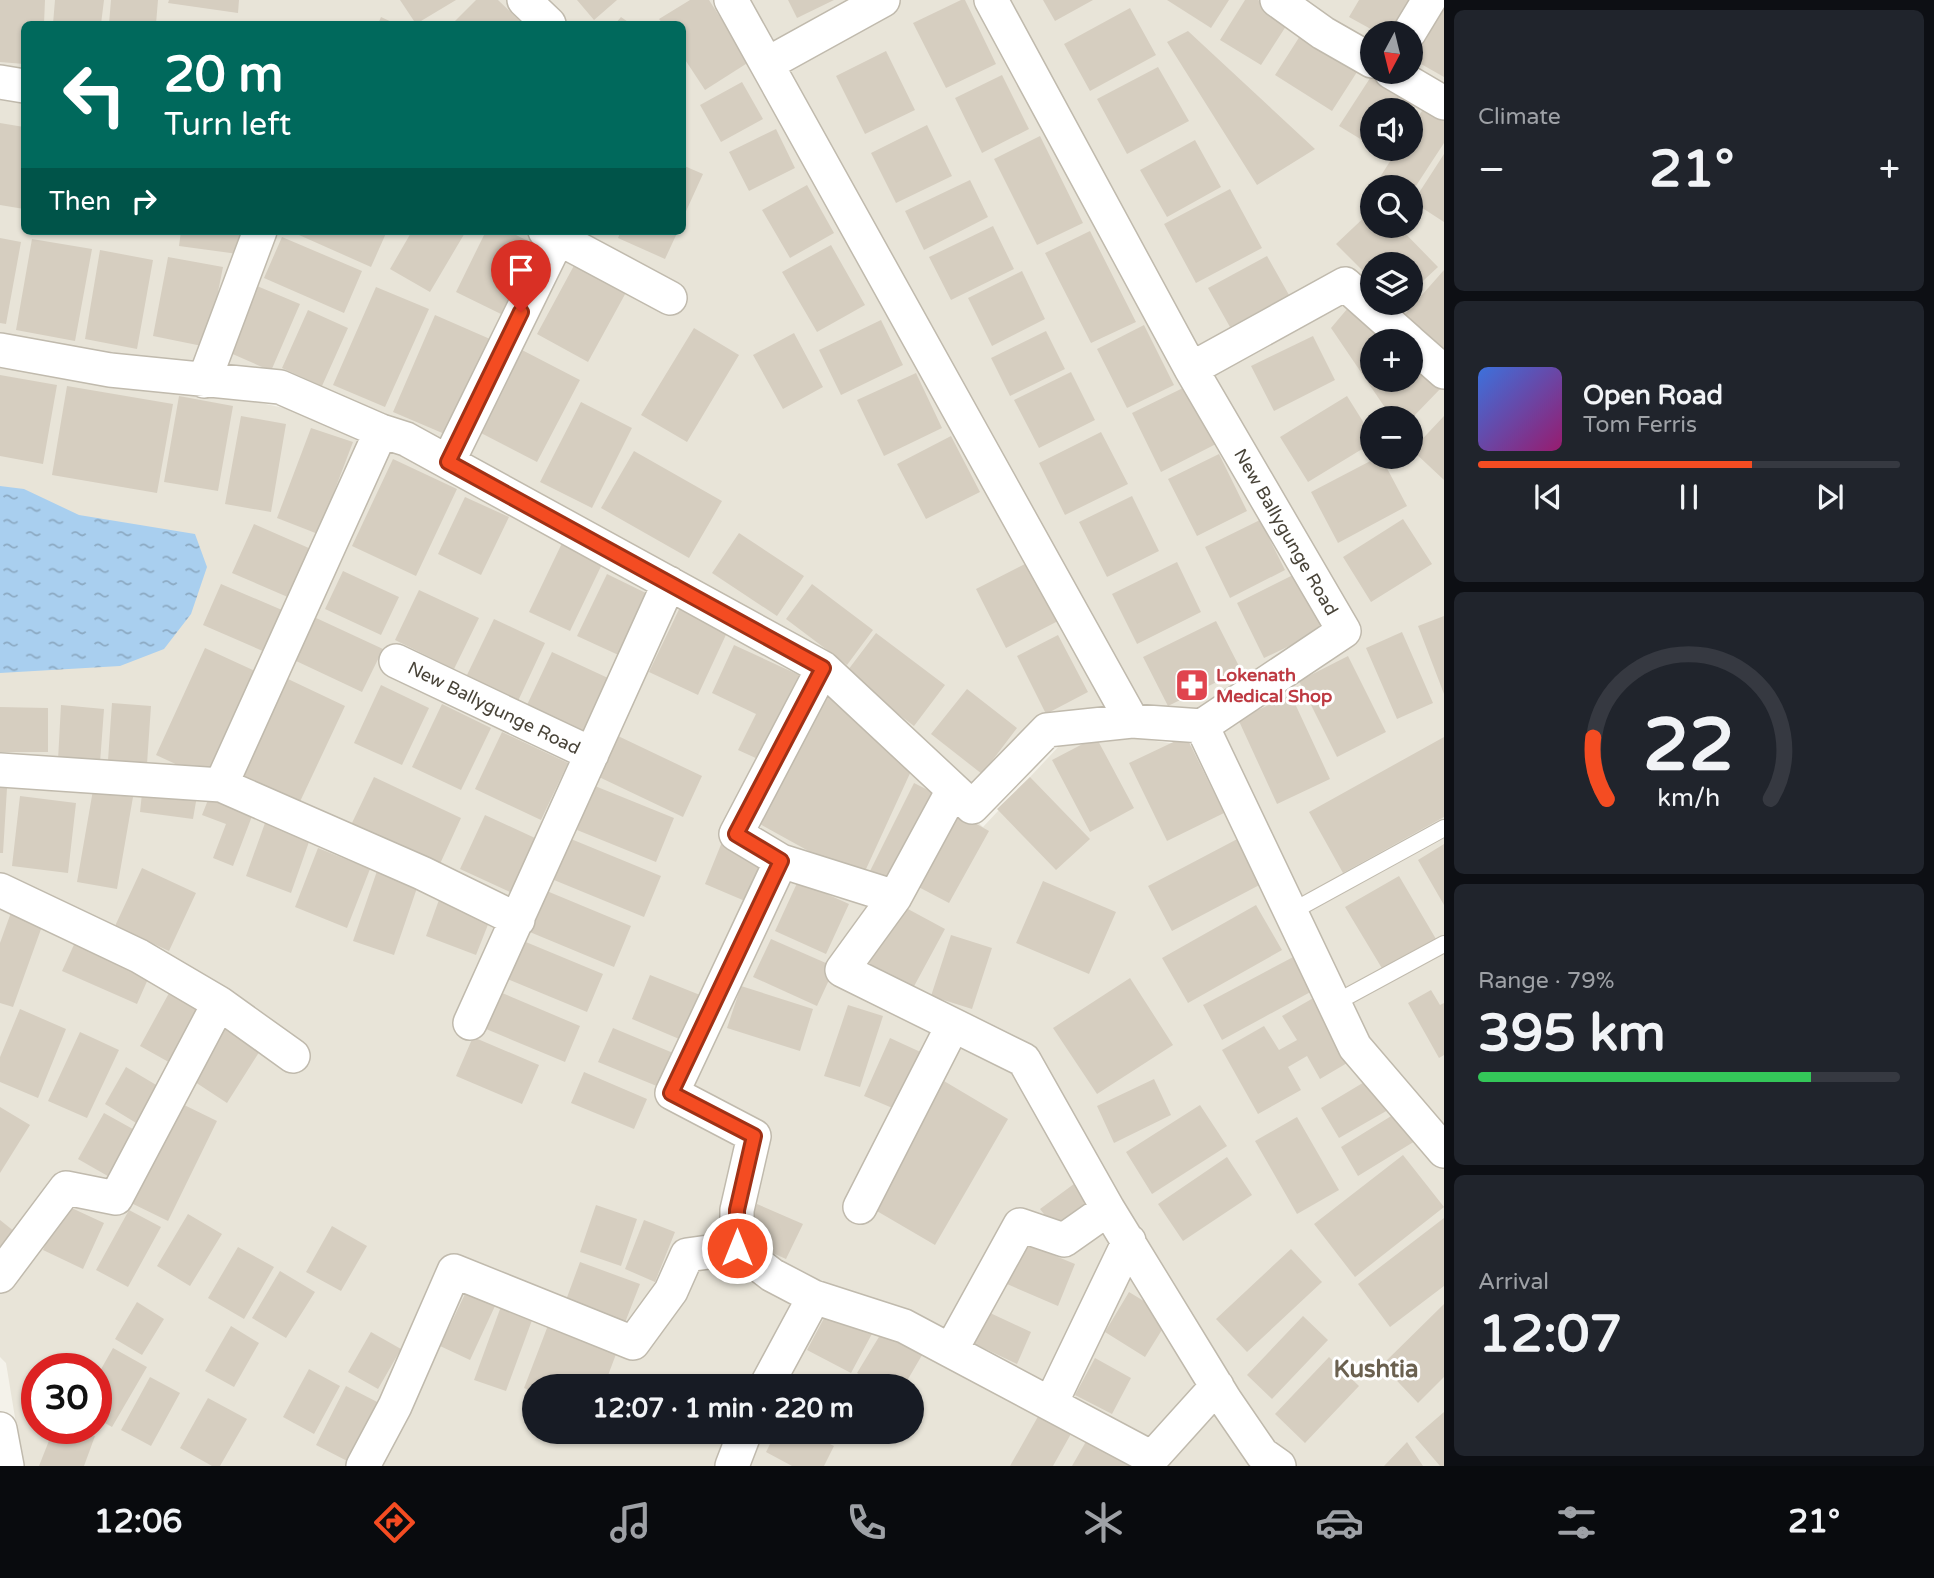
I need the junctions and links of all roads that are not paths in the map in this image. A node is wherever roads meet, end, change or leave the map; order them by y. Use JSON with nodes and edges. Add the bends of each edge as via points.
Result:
{"nodes":[{"id":1,"x":524,"y":0,"type":"edge"},
{"id":2,"x":731,"y":0,"type":"edge"},
{"id":3,"x":883,"y":0,"type":"edge"},
{"id":4,"x":991,"y":0,"type":"edge"},
{"id":5,"x":1278,"y":0,"type":"edge"},
{"id":6,"x":1429,"y":0,"type":"edge"},
{"id":7,"x":546,"y":21,"type":"edge"},
{"id":8,"x":1416,"y":21,"type":"edge"},
{"id":9,"x":1360,"y":54,"type":"edge"},
{"id":10,"x":766,"y":64,"type":"junction"},
{"id":11,"x":0,"y":82,"type":"edge"},
{"id":12,"x":1412,"y":84,"type":"edge"},
{"id":13,"x":21,"y":86,"type":"edge"},
{"id":14,"x":1444,"y":103,"type":"edge"},
{"id":15,"x":259,"y":235,"type":"edge"},
{"id":16,"x":552,"y":235,"type":"edge"},
{"id":17,"x":554,"y":235,"type":"edge"},
{"id":18,"x":670,"y":298,"type":"dead end"},
{"id":19,"x":1395,"y":329,"type":"edge"},
{"id":20,"x":0,"y":351,"type":"edge"},
{"id":21,"x":1423,"y":353,"type":"edge"},
{"id":22,"x":1191,"y":369,"type":"junction"},
{"id":23,"x":1444,"y":372,"type":"edge"},
{"id":24,"x":204,"y":381,"type":"junction"},
{"id":25,"x":380,"y":431,"type":"junction"},
{"id":26,"x":448,"y":462,"type":"junction"},
{"id":27,"x":669,"y":583,"type":"junction"},
{"id":28,"x":396,"y":661,"type":"dead end"},
{"id":29,"x":823,"y":668,"type":"junction"},
{"id":30,"x":1132,"y":721,"type":"junction"},
{"id":31,"x":1202,"y":726,"type":"junction"},
{"id":32,"x":592,"y":754,"type":"junction"},
{"id":33,"x":0,"y":771,"type":"edge"},
{"id":34,"x":221,"y":785,"type":"junction"},
{"id":35,"x":953,"y":790,"type":"junction"},
{"id":36,"x":1444,"y":828,"type":"edge"},
{"id":37,"x":781,"y":861,"type":"junction"},
{"id":38,"x":0,"y":890,"type":"edge"},
{"id":39,"x":895,"y":897,"type":"junction"},
{"id":40,"x":1291,"y":912,"type":"junction"},
{"id":41,"x":518,"y":920,"type":"junction"},
{"id":42,"x":1444,"y":944,"type":"edge"},
{"id":43,"x":219,"y":1003,"type":"junction"},
{"id":44,"x":1335,"y":1003,"type":"junction"},
{"id":45,"x":470,"y":1023,"type":"dead end"},
{"id":46,"x":953,"y":1025,"type":"junction"},
{"id":47,"x":293,"y":1056,"type":"dead end"},
{"id":48,"x":1444,"y":1151,"type":"edge"},
{"id":49,"x":860,"y":1207,"type":"dead end"},
{"id":50,"x":1108,"y":1209,"type":"junction"},
{"id":51,"x":1129,"y":1241,"type":"junction"},
{"id":52,"x":737,"y":1248,"type":"junction"},
{"id":53,"x":0,"y":1276,"type":"edge"},
{"id":54,"x":814,"y":1297,"type":"junction"},
{"id":55,"x":951,"y":1350,"type":"junction"},
{"id":56,"x":772,"y":1374,"type":"edge"},
{"id":57,"x":1217,"y":1386,"type":"junction"},
{"id":58,"x":1051,"y":1403,"type":"junction"},
{"id":59,"x":0,"y":1429,"type":"edge"},
{"id":60,"x":740,"y":1444,"type":"edge"},
{"id":61,"x":7,"y":1466,"type":"edge"},
{"id":62,"x":363,"y":1466,"type":"edge"},
{"id":63,"x":732,"y":1466,"type":"edge"},
{"id":64,"x":1279,"y":1466,"type":"edge"}],
"edges":[{"from":1,"to":7,"type":"street"},
{"from":2,"to":10,"type":"street"},
{"from":3,"to":10,"type":"street"},
{"from":4,"to":22,"type":"street","name":"New Ballygunge Road"},
{"from":5,"to":9,"type":"street"},
{"from":6,"to":8,"type":"street"},
{"from":10,"to":30,"type":"street"},
{"from":11,"to":13,"type":"street"},
{"from":12,"to":14,"type":"street"},
{"from":15,"to":24,"type":"street"},
{"from":16,"to":26,"type":"street"},
{"from":17,"to":18,"type":"street"},
{"from":19,"to":22,"type":"street","via":[[1345,284]]},
{"from":20,"to":24,"type":"street"},
{"from":21,"to":23,"type":"street"},
{"from":22,"to":31,"type":"street","name":"New Ballygunge Road","via":[[1344,631]]},
{"from":24,"to":25,"type":"street","via":[[280,387]]},
{"from":25,"to":26,"type":"street","via":[[406,439]]},
{"from":25,"to":34,"type":"street"},
{"from":26,"to":27,"type":"street"},
{"from":27,"to":29,"type":"street"},
{"from":27,"to":32,"type":"street"},
{"from":28,"to":32,"type":"street","name":"New Ballygunge Road"},
{"from":29,"to":35,"type":"street"},
{"from":29,"to":37,"type":"street","via":[[736,834]]},
{"from":30,"to":31,"type":"street"},
{"from":30,"to":35,"type":"street","via":[[1047,730],[972,807]]},
{"from":31,"to":40,"type":"street"},
{"from":32,"to":41,"type":"street"},
{"from":33,"to":34,"type":"street"},
{"from":34,"to":41,"type":"street"},
{"from":35,"to":39,"type":"street"},
{"from":36,"to":40,"type":"lane"},
{"from":37,"to":39,"type":"street"},
{"from":37,"to":52,"type":"street","via":[[671,1093],[754,1136],[737,1210]]},
{"from":38,"to":43,"type":"street","via":[[139,956]]},
{"from":39,"to":46,"type":"street","via":[[842,970]]},
{"from":40,"to":44,"type":"street"},
{"from":41,"to":45,"type":"street"},
{"from":42,"to":44,"type":"lane"},
{"from":43,"to":47,"type":"street"},
{"from":43,"to":53,"type":"street","via":[[116,1198],[65,1188]]},
{"from":44,"to":48,"type":"street","via":[[1355,1047]]},
{"from":46,"to":49,"type":"street"},
{"from":46,"to":50,"type":"street","via":[[1024,1060]]},
{"from":50,"to":51,"type":"street"},
{"from":50,"to":55,"type":"street","via":[[1065,1240],[1020,1225]]},
{"from":51,"to":57,"type":"street"},
{"from":51,"to":58,"type":"street"},
{"from":52,"to":54,"type":"street","via":[[772,1275]]},
{"from":52,"to":62,"type":"street","via":[[687,1255],[671,1291],[633,1343],[454,1271],[395,1406]]},
{"from":54,"to":55,"type":"street","via":[[904,1326]]},
{"from":54,"to":56,"type":"street"},
{"from":55,"to":58,"type":"street"},
{"from":57,"to":58,"type":"street","via":[[1152,1458]]},
{"from":57,"to":64,"type":"street","via":[[1262,1454]]},
{"from":59,"to":61,"type":"street"},
{"from":60,"to":63,"type":"street"}]}
